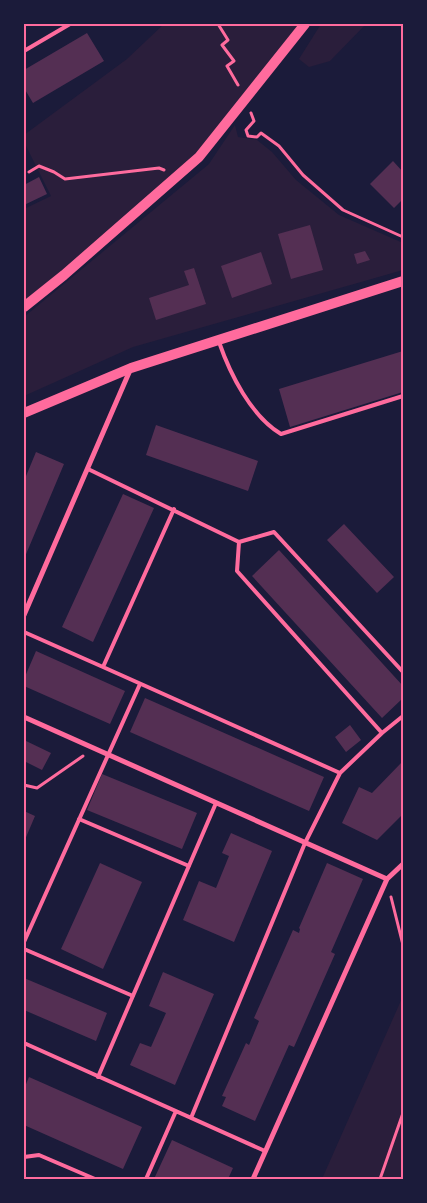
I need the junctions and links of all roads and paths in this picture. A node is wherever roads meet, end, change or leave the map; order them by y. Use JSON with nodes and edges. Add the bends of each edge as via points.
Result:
{"nodes":[{"id":1,"x":70,"y":24,"type":"edge"},
{"id":2,"x":218,"y":24,"type":"edge"},
{"id":3,"x":305,"y":24,"type":"edge"},
{"id":4,"x":24,"y":51,"type":"edge"},
{"id":5,"x":241,"y":90,"type":"dead end"},
{"id":6,"x":250,"y":112,"type":"dead end"},
{"id":7,"x":167,"y":171,"type":"dead end"},
{"id":8,"x":28,"y":172,"type":"dead end"},
{"id":9,"x":403,"y":237,"type":"edge"},
{"id":10,"x":403,"y":280,"type":"edge"},
{"id":11,"x":24,"y":307,"type":"edge"},
{"id":12,"x":218,"y":340,"type":"junction"},
{"id":13,"x":131,"y":368,"type":"junction"},
{"id":14,"x":403,"y":396,"type":"edge"},
{"id":15,"x":24,"y":413,"type":"edge"},
{"id":16,"x":88,"y":469,"type":"junction"},
{"id":17,"x":174,"y":509,"type":"junction"},
{"id":18,"x":238,"y":542,"type":"junction"},
{"id":19,"x":24,"y":616,"type":"edge"},
{"id":20,"x":24,"y":632,"type":"edge"},
{"id":21,"x":103,"y":667,"type":"junction"},
{"id":22,"x":403,"y":672,"type":"edge"},
{"id":23,"x":140,"y":684,"type":"junction"},
{"id":24,"x":403,"y":716,"type":"edge"},
{"id":25,"x":24,"y":717,"type":"edge"},
{"id":26,"x":382,"y":733,"type":"junction"},
{"id":27,"x":94,"y":748,"type":"junction"},
{"id":28,"x":108,"y":755,"type":"junction"},
{"id":29,"x":340,"y":773,"type":"junction"},
{"id":30,"x":24,"y":785,"type":"edge"},
{"id":31,"x":216,"y":803,"type":"junction"},
{"id":32,"x":79,"y":819,"type":"junction"},
{"id":33,"x":305,"y":843,"type":"junction"},
{"id":34,"x":403,"y":864,"type":"edge"},
{"id":35,"x":189,"y":866,"type":"junction"},
{"id":36,"x":387,"y":879,"type":"junction"},
{"id":37,"x":24,"y":942,"type":"edge"},
{"id":38,"x":403,"y":945,"type":"edge"},
{"id":39,"x":24,"y":949,"type":"edge"},
{"id":40,"x":133,"y":996,"type":"junction"},
{"id":41,"x":24,"y":1043,"type":"edge"},
{"id":42,"x":98,"y":1076,"type":"junction"},
{"id":43,"x":176,"y":1111,"type":"junction"},
{"id":44,"x":403,"y":1113,"type":"edge"},
{"id":45,"x":191,"y":1118,"type":"junction"},
{"id":46,"x":265,"y":1151,"type":"junction"},
{"id":47,"x":24,"y":1157,"type":"edge"},
{"id":48,"x":95,"y":1179,"type":"edge"},
{"id":49,"x":146,"y":1179,"type":"edge"},
{"id":50,"x":253,"y":1179,"type":"edge"},
{"id":51,"x":380,"y":1179,"type":"edge"}],
"edges":[{"from":1,"to":4,"type":"lane"},
{"from":2,"to":5,"type":"path","via":[[228,40],[222,45],[234,61],[227,66]]},
{"from":3,"to":11,"type":"main road","via":[[199,157]]},
{"from":6,"to":9,"type":"path","via":[[254,120],[246,130],[248,136],[257,137],[261,133],[279,146],[302,175],[343,210]]},
{"from":7,"to":8,"type":"path","via":[[159,168],[65,179],[39,166]]},
{"from":10,"to":12,"type":"main road"},
{"from":12,"to":13,"type":"main road"},
{"from":12,"to":14,"type":"lane","via":[[229,371],[247,399],[271,428],[281,434]]},
{"from":13,"to":15,"type":"main road"},
{"from":13,"to":16,"type":"street"},
{"from":16,"to":17,"type":"lane"},
{"from":16,"to":19,"type":"street"},
{"from":17,"to":18,"type":"lane"},
{"from":17,"to":21,"type":"lane"},
{"from":18,"to":22,"type":"lane","via":[[274,532]]},
{"from":18,"to":26,"type":"lane","via":[[237,572]]},
{"from":20,"to":21,"type":"lane"},
{"from":21,"to":23,"type":"lane"},
{"from":23,"to":28,"type":"lane"},
{"from":23,"to":29,"type":"lane"},
{"from":24,"to":26,"type":"lane"},
{"from":25,"to":27,"type":"street"},
{"from":26,"to":29,"type":"lane"},
{"from":27,"to":28,"type":"street"},
{"from":27,"to":30,"type":"path","via":[[37,788]]},
{"from":28,"to":31,"type":"street"},
{"from":28,"to":32,"type":"lane"},
{"from":29,"to":33,"type":"lane"},
{"from":31,"to":33,"type":"street"},
{"from":31,"to":35,"type":"lane"},
{"from":32,"to":35,"type":"lane"},
{"from":32,"to":37,"type":"lane"},
{"from":33,"to":36,"type":"street"},
{"from":33,"to":45,"type":"lane"},
{"from":34,"to":36,"type":"street"},
{"from":35,"to":40,"type":"lane"},
{"from":36,"to":38,"type":"path"},
{"from":36,"to":46,"type":"street"},
{"from":39,"to":40,"type":"lane"},
{"from":40,"to":42,"type":"lane"},
{"from":41,"to":42,"type":"lane"},
{"from":42,"to":43,"type":"lane"},
{"from":43,"to":45,"type":"lane"},
{"from":43,"to":49,"type":"lane"},
{"from":44,"to":51,"type":"path"},
{"from":45,"to":46,"type":"lane"},
{"from":46,"to":50,"type":"street"},
{"from":47,"to":48,"type":"lane","via":[[39,1156]]}]}
